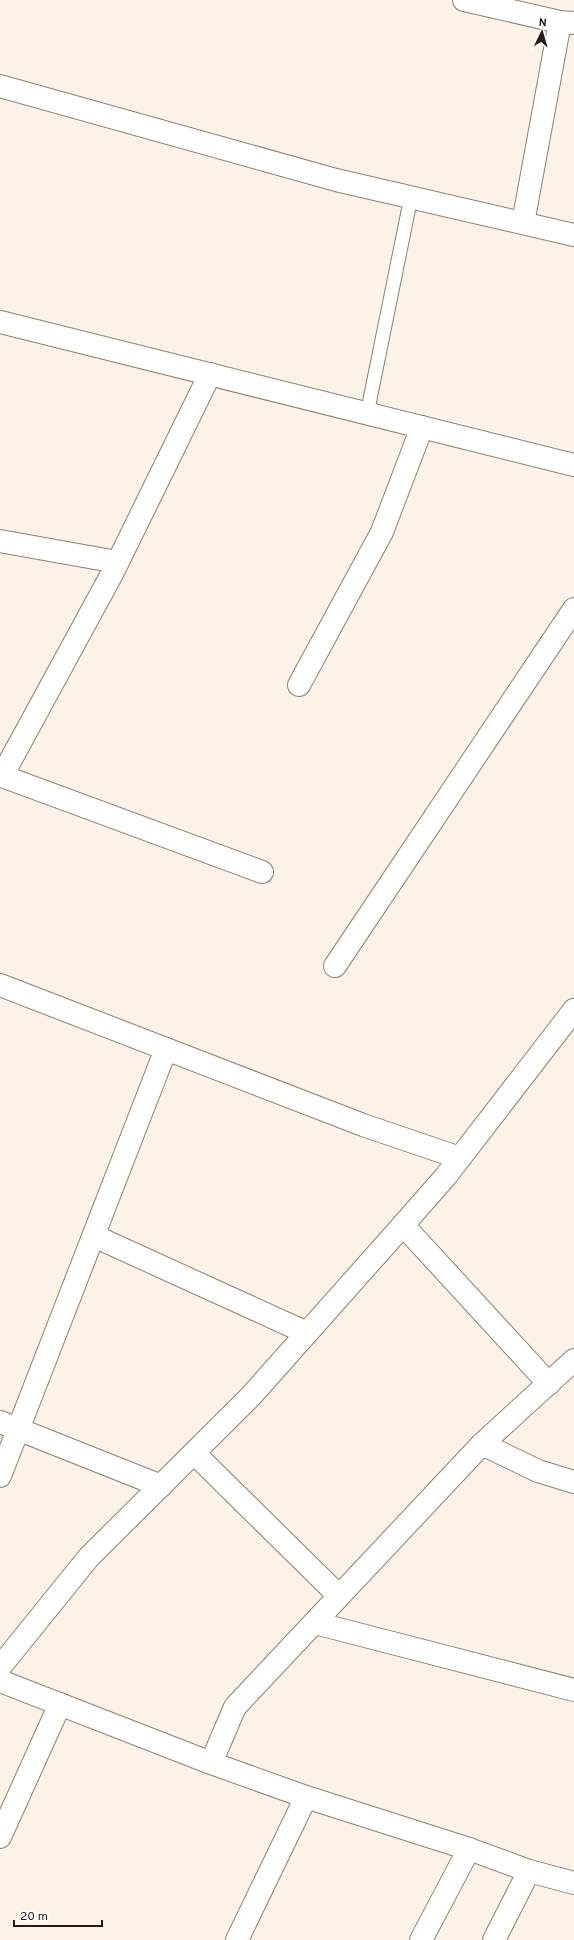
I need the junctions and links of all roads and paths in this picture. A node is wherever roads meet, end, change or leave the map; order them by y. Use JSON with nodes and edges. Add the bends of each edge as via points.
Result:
{"nodes":[{"id":1,"x":464,"y":0,"type":"edge"},
{"id":2,"x":567,"y":22,"type":"edge"},
{"id":3,"x":0,"y":86,"type":"edge"},
{"id":4,"x":411,"y":197,"type":"junction"},
{"id":5,"x":523,"y":223,"type":"junction"},
{"id":6,"x":574,"y":235,"type":"edge"},
{"id":7,"x":0,"y":322,"type":"edge"},
{"id":8,"x":210,"y":374,"type":"junction"},
{"id":9,"x":367,"y":414,"type":"junction"},
{"id":10,"x":422,"y":427,"type":"junction"},
{"id":11,"x":574,"y":465,"type":"edge"},
{"id":12,"x":0,"y":541,"type":"edge"},
{"id":13,"x":117,"y":562,"type":"junction"},
{"id":14,"x":574,"y":609,"type":"edge"},
{"id":15,"x":299,"y":685,"type":"dead end"},
{"id":16,"x":1,"y":776,"type":"edge"},
{"id":17,"x":262,"y":872,"type":"dead end"},
{"id":18,"x":335,"y":966,"type":"dead end"},
{"id":19,"x":0,"y":985,"type":"edge"},
{"id":20,"x":574,"y":1010,"type":"edge"},
{"id":21,"x":166,"y":1049,"type":"junction"},
{"id":22,"x":460,"y":1158,"type":"junction"},
{"id":23,"x":403,"y":1225,"type":"junction"},
{"id":24,"x":94,"y":1236,"type":"junction"},
{"id":25,"x":307,"y":1333,"type":"junction"},
{"id":26,"x":574,"y":1360,"type":"edge"},
{"id":27,"x":549,"y":1384,"type":"junction"},
{"id":28,"x":9,"y":1426,"type":"edge"},
{"id":29,"x":482,"y":1444,"type":"junction"},
{"id":30,"x":194,"y":1453,"type":"junction"},
{"id":31,"x":0,"y":1476,"type":"edge"},
{"id":32,"x":574,"y":1482,"type":"edge"},
{"id":33,"x":161,"y":1486,"type":"junction"},
{"id":34,"x":339,"y":1596,"type":"junction"},
{"id":35,"x":315,"y":1623,"type":"junction"},
{"id":36,"x":0,"y":1667,"type":"edge"},
{"id":37,"x":0,"y":1681,"type":"edge"},
{"id":38,"x":574,"y":1690,"type":"edge"},
{"id":39,"x":60,"y":1704,"type":"junction"},
{"id":40,"x":211,"y":1763,"type":"junction"},
{"id":41,"x":306,"y":1797,"type":"junction"},
{"id":42,"x":0,"y":1837,"type":"edge"},
{"id":43,"x":470,"y":1849,"type":"junction"},
{"id":44,"x":529,"y":1871,"type":"junction"},
{"id":45,"x":574,"y":1883,"type":"edge"},
{"id":46,"x":237,"y":1940,"type":"edge"},
{"id":47,"x":421,"y":1940,"type":"edge"},
{"id":48,"x":494,"y":1940,"type":"edge"}],
"edges":[{"from":1,"to":2,"type":"street"},
{"from":2,"to":5,"type":"street"},
{"from":3,"to":4,"type":"street","via":[[336,180]]},
{"from":4,"to":5,"type":"street"},
{"from":4,"to":9,"type":"lane"},
{"from":5,"to":6,"type":"street"},
{"from":7,"to":8,"type":"street"},
{"from":8,"to":9,"type":"street"},
{"from":8,"to":13,"type":"street"},
{"from":9,"to":10,"type":"street"},
{"from":10,"to":11,"type":"street"},
{"from":10,"to":15,"type":"street","via":[[382,532]]},
{"from":12,"to":13,"type":"street"},
{"from":13,"to":16,"type":"street"},
{"from":14,"to":18,"type":"street"},
{"from":16,"to":17,"type":"street"},
{"from":19,"to":21,"type":"street"},
{"from":20,"to":22,"type":"street"},
{"from":21,"to":22,"type":"street","via":[[363,1125]]},
{"from":21,"to":24,"type":"street"},
{"from":22,"to":23,"type":"street"},
{"from":23,"to":25,"type":"street"},
{"from":23,"to":27,"type":"street"},
{"from":24,"to":25,"type":"street"},
{"from":24,"to":28,"type":"street"},
{"from":25,"to":30,"type":"street","via":[[252,1396]]},
{"from":26,"to":27,"type":"street"},
{"from":27,"to":29,"type":"street"},
{"from":28,"to":31,"type":"street"},
{"from":28,"to":33,"type":"street"},
{"from":29,"to":32,"type":"street","via":[[538,1471]]},
{"from":29,"to":34,"type":"street"},
{"from":30,"to":33,"type":"street"},
{"from":30,"to":34,"type":"street"},
{"from":33,"to":36,"type":"street","via":[[89,1557]]},
{"from":34,"to":35,"type":"street"},
{"from":35,"to":38,"type":"street"},
{"from":35,"to":40,"type":"street","via":[[235,1707]]},
{"from":37,"to":39,"type":"street"},
{"from":39,"to":40,"type":"street"},
{"from":39,"to":42,"type":"street"},
{"from":40,"to":41,"type":"street"},
{"from":41,"to":43,"type":"street"},
{"from":41,"to":46,"type":"street"},
{"from":43,"to":44,"type":"street"},
{"from":43,"to":47,"type":"street"},
{"from":44,"to":45,"type":"street"},
{"from":44,"to":48,"type":"street"}]}
